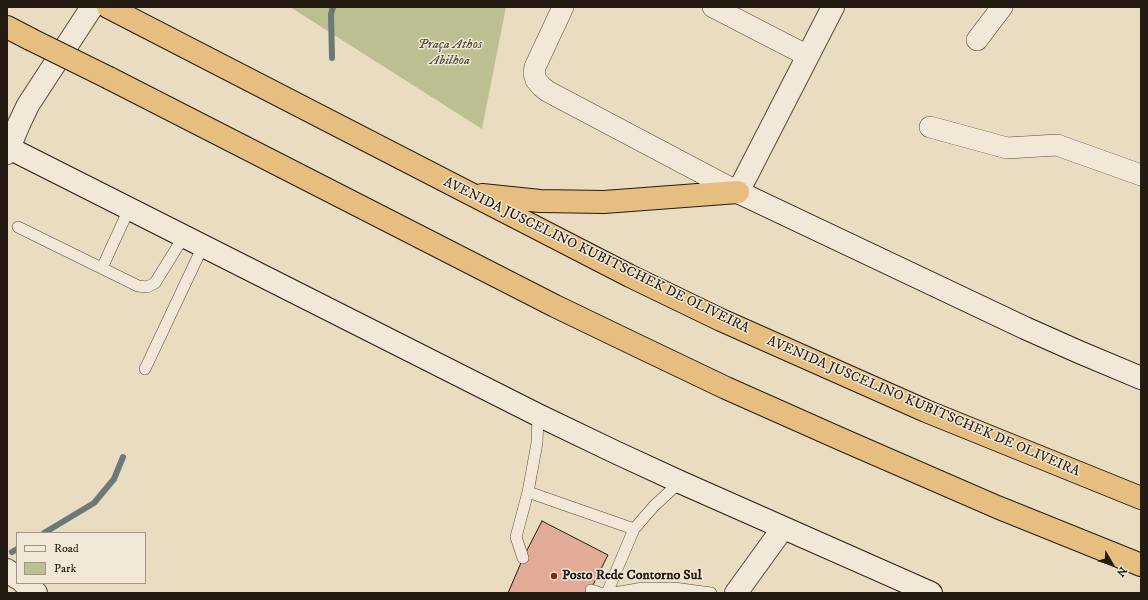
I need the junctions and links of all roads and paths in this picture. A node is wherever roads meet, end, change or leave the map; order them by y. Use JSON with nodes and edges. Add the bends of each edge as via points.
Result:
{"nodes":[{"id":1,"x":92,"y":7,"type":"edge"},
{"id":2,"x":108,"y":7,"type":"edge"},
{"id":3,"x":563,"y":7,"type":"edge"},
{"id":4,"x":713,"y":7,"type":"edge"},
{"id":5,"x":833,"y":7,"type":"edge"},
{"id":6,"x":1002,"y":7,"type":"edge"},
{"id":7,"x":7,"y":27,"type":"edge"},
{"id":8,"x":977,"y":40,"type":"dead end"},
{"id":9,"x":808,"y":56,"type":"junction"},
{"id":10,"x":930,"y":127,"type":"dead end"},
{"id":11,"x":8,"y":150,"type":"edge"},
{"id":12,"x":1141,"y":175,"type":"edge"},
{"id":13,"x":738,"y":192,"type":"junction"},
{"id":14,"x":469,"y":194,"type":"junction"},
{"id":15,"x":129,"y":209,"type":"junction"},
{"id":16,"x":18,"y":227,"type":"dead end"},
{"id":17,"x":184,"y":236,"type":"junction"},
{"id":18,"x":203,"y":246,"type":"junction"},
{"id":19,"x":102,"y":268,"type":"junction"},
{"id":20,"x":145,"y":368,"type":"dead end"},
{"id":21,"x":1141,"y":378,"type":"edge"},
{"id":22,"x":538,"y":415,"type":"junction"},
{"id":23,"x":680,"y":482,"type":"junction"},
{"id":24,"x":528,"y":492,"type":"junction"},
{"id":25,"x":1141,"y":498,"type":"edge"},
{"id":26,"x":783,"y":528,"type":"junction"},
{"id":27,"x":634,"y":529,"type":"junction"},
{"id":28,"x":523,"y":558,"type":"dead end"},
{"id":29,"x":1141,"y":565,"type":"edge"},
{"id":30,"x":7,"y":570,"type":"edge"},
{"id":31,"x":16,"y":577,"type":"edge"},
{"id":32,"x":25,"y":584,"type":"edge"},
{"id":33,"x":36,"y":593,"type":"edge"},
{"id":34,"x":607,"y":593,"type":"edge"},
{"id":35,"x":614,"y":593,"type":"edge"},
{"id":36,"x":711,"y":593,"type":"edge"},
{"id":37,"x":736,"y":593,"type":"edge"},
{"id":38,"x":931,"y":593,"type":"edge"}],
"edges":[{"from":1,"to":11,"type":"main road","via":[[28,105]]},
{"from":2,"to":14,"type":"highway","name":"AVENIDA JUSCELINO KUBITSCHEK DE OLIVEIRA"},
{"from":3,"to":13,"type":"street","via":[[535,67],[536,80],[546,91]]},
{"from":4,"to":9,"type":"street"},
{"from":5,"to":9,"type":"main road"},
{"from":6,"to":8,"type":"street"},
{"from":7,"to":29,"type":"highway","bridge":true,"via":[[650,352],[990,504]]},
{"from":9,"to":13,"type":"main road"},
{"from":10,"to":12,"type":"street","via":[[1007,148],[1057,145]]},
{"from":11,"to":15,"type":"main road"},
{"from":13,"to":14,"type":"highway","via":[[573,203]]},
{"from":13,"to":21,"type":"main road","via":[[1025,328]]},
{"from":14,"to":25,"type":"highway","name":"AVENIDA JUSCELINO KUBITSCHEK DE OLIVEIRA","via":[[721,320],[933,414]]},
{"from":15,"to":17,"type":"main road"},
{"from":15,"to":19,"type":"lane"},
{"from":16,"to":19,"type":"lane"},
{"from":17,"to":18,"type":"main road"},
{"from":17,"to":19,"type":"lane","via":[[155,283],[147,287],[138,286]]},
{"from":18,"to":20,"type":"lane"},
{"from":18,"to":22,"type":"main road"},
{"from":22,"to":23,"type":"main road"},
{"from":22,"to":24,"type":"lane","via":[[537,443]]},
{"from":23,"to":26,"type":"main road"},
{"from":23,"to":27,"type":"lane"},
{"from":24,"to":27,"type":"lane"},
{"from":24,"to":28,"type":"lane","via":[[516,537]]},
{"from":26,"to":37,"type":"main road"},
{"from":26,"to":38,"type":"main road"},
{"from":27,"to":34,"type":"lane"},
{"from":30,"to":31,"type":"main road"},
{"from":32,"to":33,"type":"main road"},
{"from":35,"to":36,"type":"lane","via":[[643,588],[674,588]]}]}
